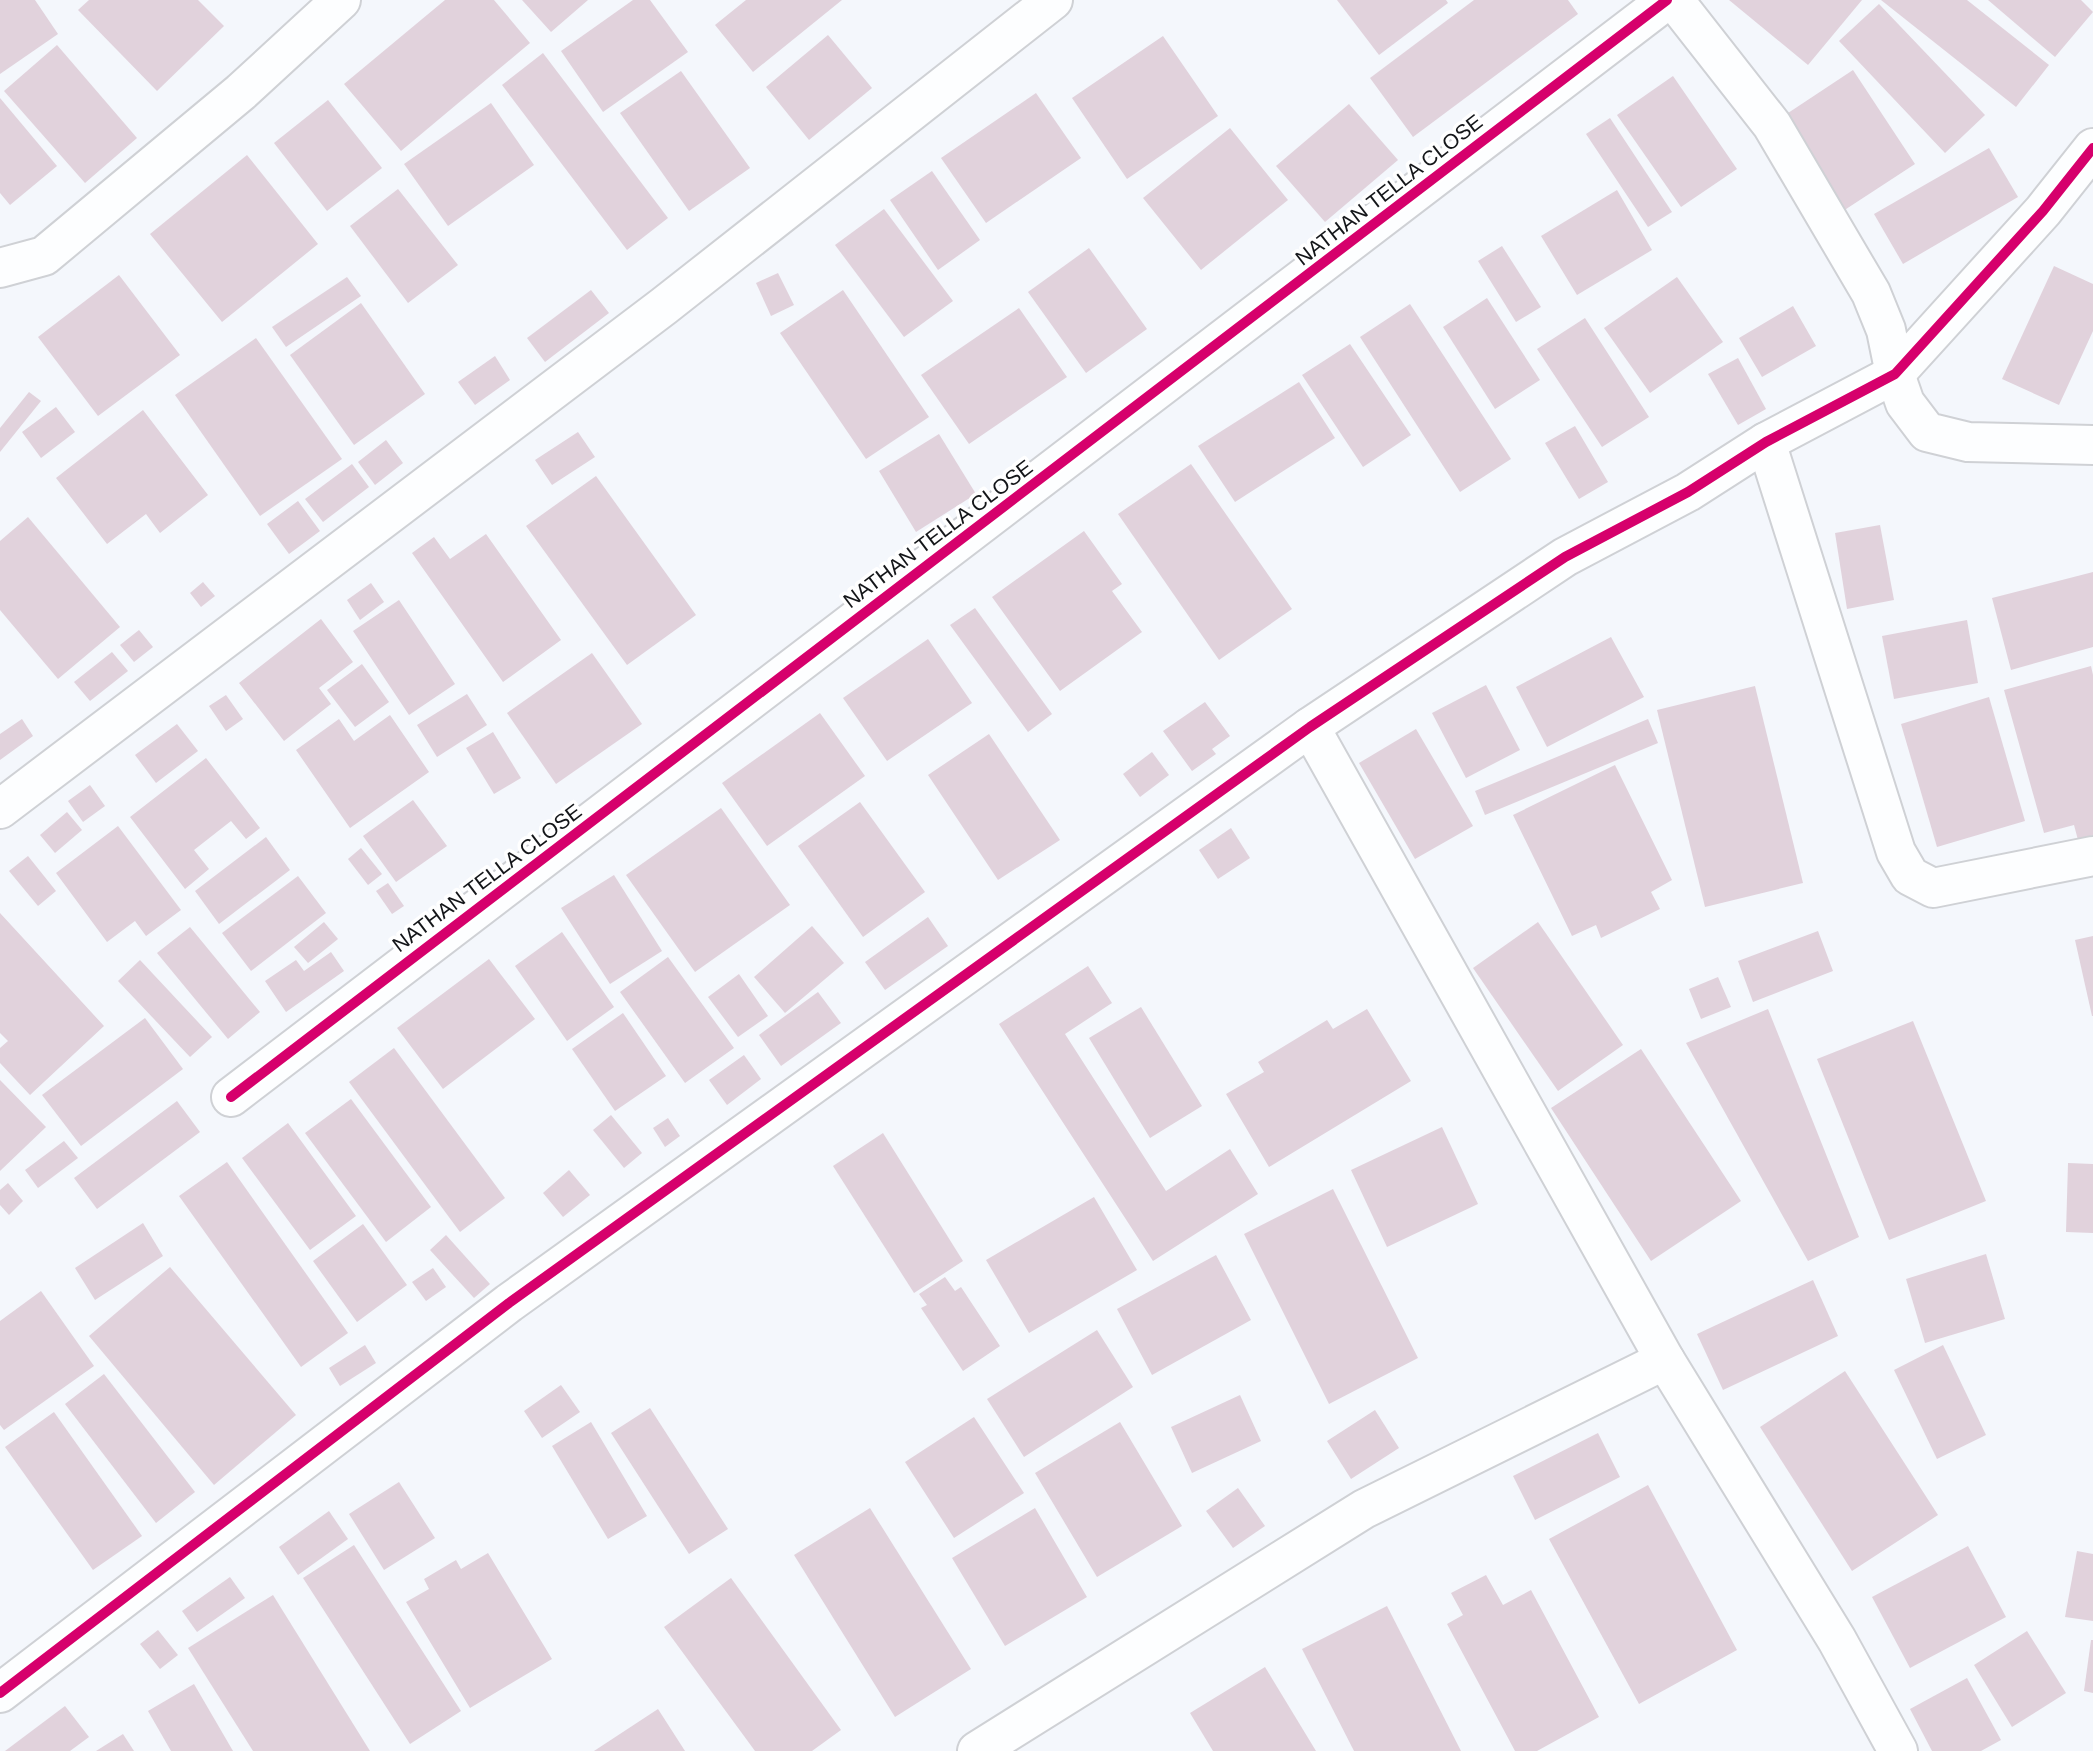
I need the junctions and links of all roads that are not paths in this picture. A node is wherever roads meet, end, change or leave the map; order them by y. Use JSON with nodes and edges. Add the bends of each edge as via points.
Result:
{"nodes":[{"id":1,"x":341,"y":0,"type":"edge"},
{"id":2,"x":1053,"y":0,"type":"edge"},
{"id":3,"x":1667,"y":0,"type":"edge"},
{"id":4,"x":1674,"y":0,"type":"edge"},
{"id":5,"x":2093,"y":148,"type":"edge"},
{"id":6,"x":0,"y":268,"type":"edge"},
{"id":7,"x":1895,"y":374,"type":"junction"},
{"id":8,"x":1766,"y":442,"type":"junction"},
{"id":9,"x":2093,"y":445,"type":"edge"},
{"id":10,"x":1310,"y":727,"type":"junction"},
{"id":11,"x":0,"y":809,"type":"edge"},
{"id":12,"x":2093,"y":856,"type":"edge"},
{"id":13,"x":231,"y":1097,"type":"dead end"},
{"id":14,"x":1665,"y":1360,"type":"junction"},
{"id":15,"x":0,"y":1693,"type":"edge"},
{"id":16,"x":977,"y":1751,"type":"edge"},
{"id":17,"x":1898,"y":1751,"type":"edge"}],
"edges":[{"from":1,"to":6,"type":"street","via":[[241,92],[44,256]]},
{"from":2,"to":11,"type":"street","via":[[664,306]]},
{"from":3,"to":13,"type":"street","name":"NATHAN TELLA CLOSE"},
{"from":4,"to":7,"type":"street","via":[[1772,125],[1871,293],[1886,330]]},
{"from":5,"to":7,"type":"street","via":[[2043,211]]},
{"from":7,"to":8,"type":"street"},
{"from":7,"to":9,"type":"street","via":[[1905,403],[1927,432],[1968,442]]},
{"from":8,"to":10,"type":"street","via":[[1688,492],[1564,556]]},
{"from":8,"to":12,"type":"street","via":[[1896,852],[1910,876],[1933,888]]},
{"from":10,"to":14,"type":"street"},
{"from":10,"to":15,"type":"street","via":[[509,1303]]},
{"from":14,"to":16,"type":"street","via":[[1364,1509]]},
{"from":14,"to":17,"type":"street","via":[[1837,1640]]}]}
